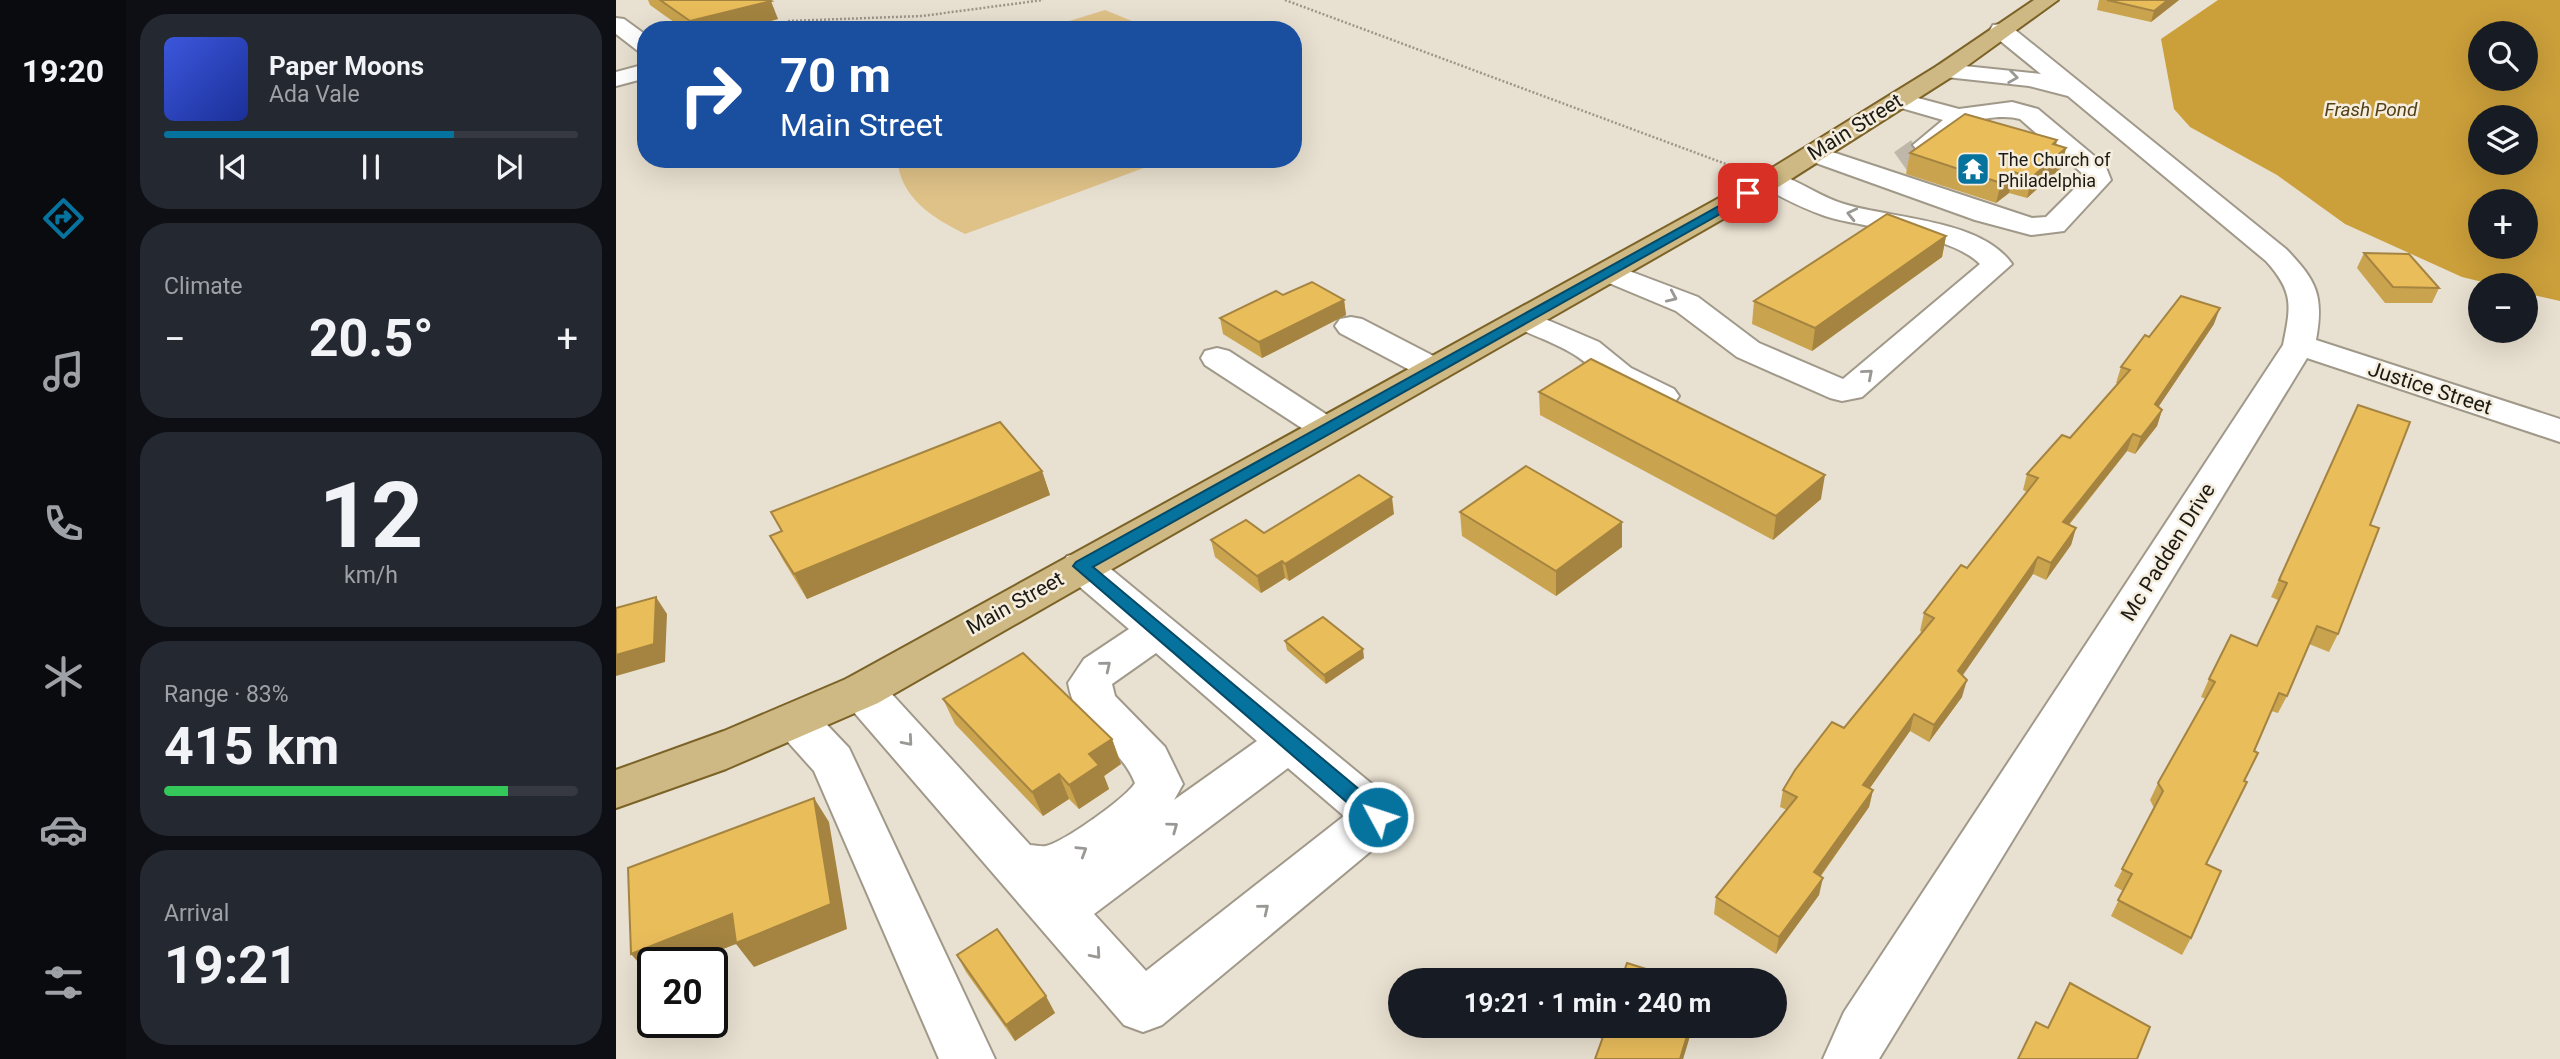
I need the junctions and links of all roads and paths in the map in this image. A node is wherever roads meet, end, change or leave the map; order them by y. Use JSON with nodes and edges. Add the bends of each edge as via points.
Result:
{"nodes":[{"id":1,"x":1043,"y":0,"type":"edge"},
{"id":2,"x":1285,"y":0,"type":"edge"},
{"id":3,"x":2048,"y":0,"type":"edge"},
{"id":4,"x":788,"y":21,"type":"dead end"},
{"id":5,"x":616,"y":24,"type":"edge"},
{"id":6,"x":2001,"y":30,"type":"junction"},
{"id":7,"x":637,"y":39,"type":"edge"},
{"id":8,"x":1945,"y":71,"type":"junction"},
{"id":9,"x":637,"y":73,"type":"edge"},
{"id":10,"x":616,"y":79,"type":"edge"},
{"id":11,"x":2080,"y":96,"type":"junction"},
{"id":12,"x":1899,"y":100,"type":"junction"},
{"id":13,"x":1963,"y":118,"type":"junction"},
{"id":14,"x":1814,"y":153,"type":"junction"},
{"id":15,"x":1879,"y":178,"type":"junction"},
{"id":16,"x":1770,"y":180,"type":"junction"},
{"id":17,"x":1608,"y":272,"type":"junction"},
{"id":18,"x":1524,"y":319,"type":"junction"},
{"id":19,"x":1351,"y":326,"type":"dead end"},
{"id":20,"x":2299,"y":345,"type":"junction"},
{"id":21,"x":1217,"y":358,"type":"dead end"},
{"id":22,"x":1436,"y":370,"type":"junction"},
{"id":23,"x":1693,"y":412,"type":"edge"},
{"id":24,"x":1326,"y":429,"type":"junction"},
{"id":25,"x":2560,"y":430,"type":"edge"},
{"id":26,"x":1081,"y":566,"type":"junction"},
{"id":27,"x":1158,"y":631,"type":"junction"},
{"id":28,"x":862,"y":691,"type":"junction"},
{"id":29,"x":795,"y":720,"type":"junction"},
{"id":30,"x":1289,"y":743,"type":"junction"},
{"id":31,"x":616,"y":789,"type":"edge"},
{"id":32,"x":1018,"y":866,"type":"junction"},
{"id":33,"x":1059,"y":911,"type":"junction"},
{"id":34,"x":967,"y":1059,"type":"edge"},
{"id":35,"x":1852,"y":1059,"type":"edge"}],
"edges":[{"from":1,"to":4,"type":"path","via":[[880,19]]},
{"from":2,"to":16,"type":"path"},
{"from":3,"to":6,"type":"main road","name":"Main Street"},
{"from":5,"to":7,"type":"street"},
{"from":6,"to":8,"type":"main road","name":"Main Street"},
{"from":6,"to":11,"type":"street","name":"Mc Padden Drive"},
{"from":8,"to":11,"type":"street","name":"Mc Padden Drive","one_way":true,"via":[[2032,79]]},
{"from":8,"to":12,"type":"main road","name":"Main Street"},
{"from":9,"to":10,"type":"street"},
{"from":11,"to":20,"type":"street","name":"Mc Padden Drive","via":[[2297,276],[2307,304]]},
{"from":12,"to":13,"type":"street"},
{"from":12,"to":14,"type":"main road","name":"Main Street"},
{"from":13,"to":15,"type":"street"},
{"from":13,"to":15,"type":"street","via":[[2012,109],[2029,114],[2096,171],[2098,180],[2054,225],[2031,227]]},
{"from":14,"to":15,"type":"street"},
{"from":14,"to":16,"type":"main road","name":"Main Street"},
{"from":16,"to":17,"type":"main road","name":"Main Street"},
{"from":17,"to":16,"type":"street","one_way":true,"via":[[1687,304],[1748,350],[1842,391],[1850,390],[1997,264],[1955,240],[1837,210]]},
{"from":17,"to":18,"type":"main road","name":"Main Street"},
{"from":18,"to":22,"type":"main road","name":"Main Street"},
{"from":18,"to":23,"type":"street","via":[[1588,349],[1619,375]]},
{"from":19,"to":22,"type":"street"},
{"from":20,"to":25,"type":"street","name":"Justice Street"},
{"from":20,"to":35,"type":"street","name":"Mc Padden Drive","via":[[1864,1030]]},
{"from":21,"to":24,"type":"street"},
{"from":22,"to":24,"type":"main road","name":"Main Street"},
{"from":24,"to":26,"type":"main road","name":"Main Street"},
{"from":26,"to":27,"type":"street"},
{"from":26,"to":28,"type":"main road","name":"Main Street"},
{"from":27,"to":30,"type":"street"},
{"from":32,"to":27,"type":"street","one_way":true,"via":[[1052,867],[1126,822],[1148,803],[1158,784],[1149,760],[1094,703],[1090,683],[1099,670]]},
{"from":28,"to":29,"type":"main road","name":"Main Street"},
{"from":28,"to":32,"type":"street","one_way":true},
{"from":29,"to":31,"type":"main road","name":"Main Street"},
{"from":29,"to":34,"type":"street","via":[[833,761]]},
{"from":33,"to":30,"type":"street","one_way":true},
{"from":33,"to":30,"type":"street","one_way":true,"via":[[1143,1007],[1378,817]]},
{"from":32,"to":33,"type":"street"}]}
